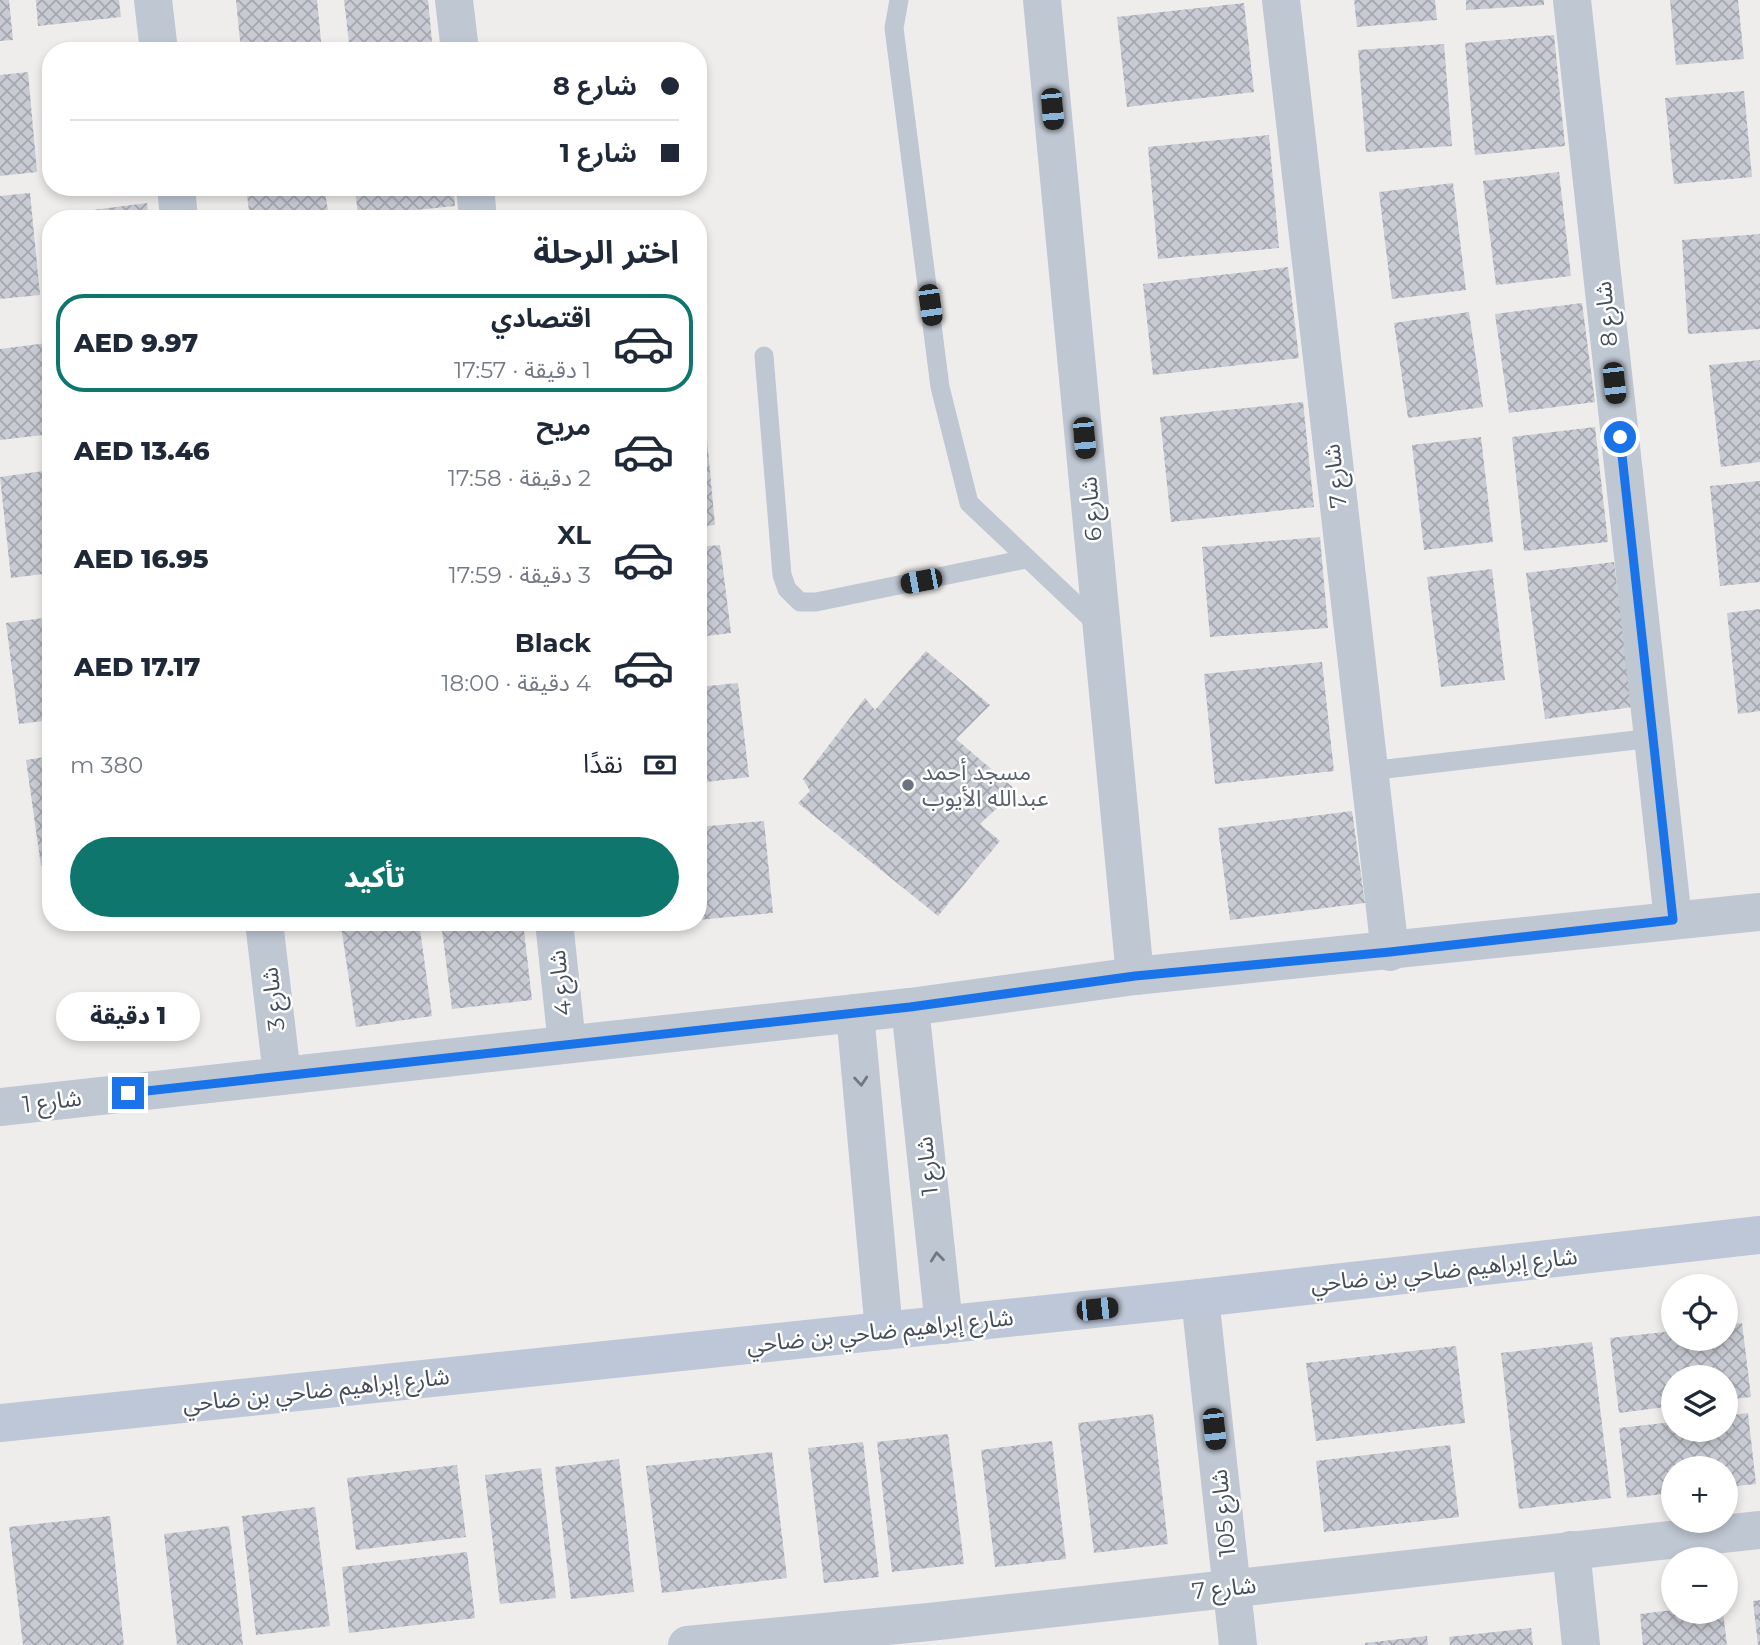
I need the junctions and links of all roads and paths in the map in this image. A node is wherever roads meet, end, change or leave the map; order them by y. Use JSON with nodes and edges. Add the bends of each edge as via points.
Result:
{"nodes":[{"id":1,"x":153,"y":0,"type":"edge"},
{"id":2,"x":454,"y":0,"type":"edge"},
{"id":3,"x":899,"y":0,"type":"edge"},
{"id":4,"x":1042,"y":0,"type":"edge"},
{"id":5,"x":1280,"y":0,"type":"edge"},
{"id":6,"x":1572,"y":0,"type":"edge"},
{"id":7,"x":158,"y":42,"type":"edge"},
{"id":8,"x":459,"y":42,"type":"edge"},
{"id":9,"x":764,"y":356,"type":"dead end"},
{"id":10,"x":1026,"y":559,"type":"junction"},
{"id":11,"x":1102,"y":629,"type":"junction"},
{"id":12,"x":1653,"y":738,"type":"junction"},
{"id":13,"x":1369,"y":771,"type":"junction"},
{"id":14,"x":1760,"y":912,"type":"edge"},
{"id":15,"x":1673,"y":920,"type":"junction"},
{"id":16,"x":265,"y":931,"type":"edge"},
{"id":17,"x":555,"y":931,"type":"edge"},
{"id":18,"x":1390,"y":952,"type":"junction"},
{"id":19,"x":1135,"y":976,"type":"junction"},
{"id":20,"x":910,"y":1007,"type":"junction"},
{"id":21,"x":855,"y":1013,"type":"junction"},
{"id":22,"x":567,"y":1044,"type":"junction"},
{"id":23,"x":282,"y":1075,"type":"junction"},
{"id":24,"x":0,"y":1107,"type":"edge"},
{"id":25,"x":1760,"y":1235,"type":"edge"},
{"id":26,"x":1199,"y":1298,"type":"junction"},
{"id":27,"x":944,"y":1325,"type":"junction"},
{"id":28,"x":884,"y":1331,"type":"junction"},
{"id":29,"x":0,"y":1423,"type":"edge"},
{"id":30,"x":1760,"y":1530,"type":"edge"},
{"id":31,"x":1571,"y":1550,"type":"junction"},
{"id":32,"x":1231,"y":1587,"type":"junction"},
{"id":33,"x":930,"y":1633,"type":"edge"},
{"id":34,"x":687,"y":1645,"type":"edge"},
{"id":35,"x":1238,"y":1645,"type":"edge"},
{"id":36,"x":1581,"y":1645,"type":"edge"}],
"edges":[{"from":1,"to":7,"type":"street"},
{"from":2,"to":8,"type":"street"},
{"from":3,"to":10,"type":"lane","via":[[894,28],[940,387],[969,503]]},
{"from":4,"to":11,"type":"street","name":"شارع 6"},
{"from":5,"to":13,"type":"street","name":"شارع 7"},
{"from":6,"to":12,"type":"street","name":"شارع 8"},
{"from":9,"to":10,"type":"lane","via":[[782,575],[786,589],[800,602]]},
{"from":10,"to":11,"type":"lane"},
{"from":11,"to":19,"type":"street","name":"شارع 6"},
{"from":12,"to":13,"type":"lane"},
{"from":12,"to":15,"type":"street","name":"شارع 8"},
{"from":13,"to":18,"type":"street","name":"شارع 7"},
{"from":14,"to":15,"type":"street","name":"شارع 1"},
{"from":15,"to":18,"type":"street","name":"شارع 1"},
{"from":16,"to":23,"type":"street","name":"شارع 3"},
{"from":17,"to":22,"type":"street","name":"شارع 4"},
{"from":18,"to":19,"type":"street","name":"شارع 1"},
{"from":19,"to":20,"type":"street","name":"شارع 1"},
{"from":20,"to":21,"type":"street","name":"شارع 1"},
{"from":27,"to":20,"type":"street","name":"شارع 1","one_way":true},
{"from":21,"to":22,"type":"street","name":"شارع 1"},
{"from":21,"to":28,"type":"street","one_way":true},
{"from":22,"to":23,"type":"street","name":"شارع 1"},
{"from":23,"to":24,"type":"street","name":"شارع 1"},
{"from":25,"to":26,"type":"street","name":"شارع إبراهيم ضاحي بن ضاحي"},
{"from":26,"to":27,"type":"street","name":"شارع إبراهيم ضاحي بن ضاحي"},
{"from":26,"to":32,"type":"street","name":"شارع 105"},
{"from":27,"to":28,"type":"street","name":"شارع إبراهيم ضاحي بن ضاحي"},
{"from":28,"to":29,"type":"street","name":"شارع إبراهيم ضاحي بن ضاحي"},
{"from":30,"to":31,"type":"street","name":"شارع 7"},
{"from":31,"to":32,"type":"street","name":"شارع 7"},
{"from":31,"to":36,"type":"street"},
{"from":32,"to":33,"type":"street","name":"شارع 7"},
{"from":32,"to":35,"type":"street","name":"شارع 105"},
{"from":33,"to":34,"type":"street","name":"شارع 7"}]}
